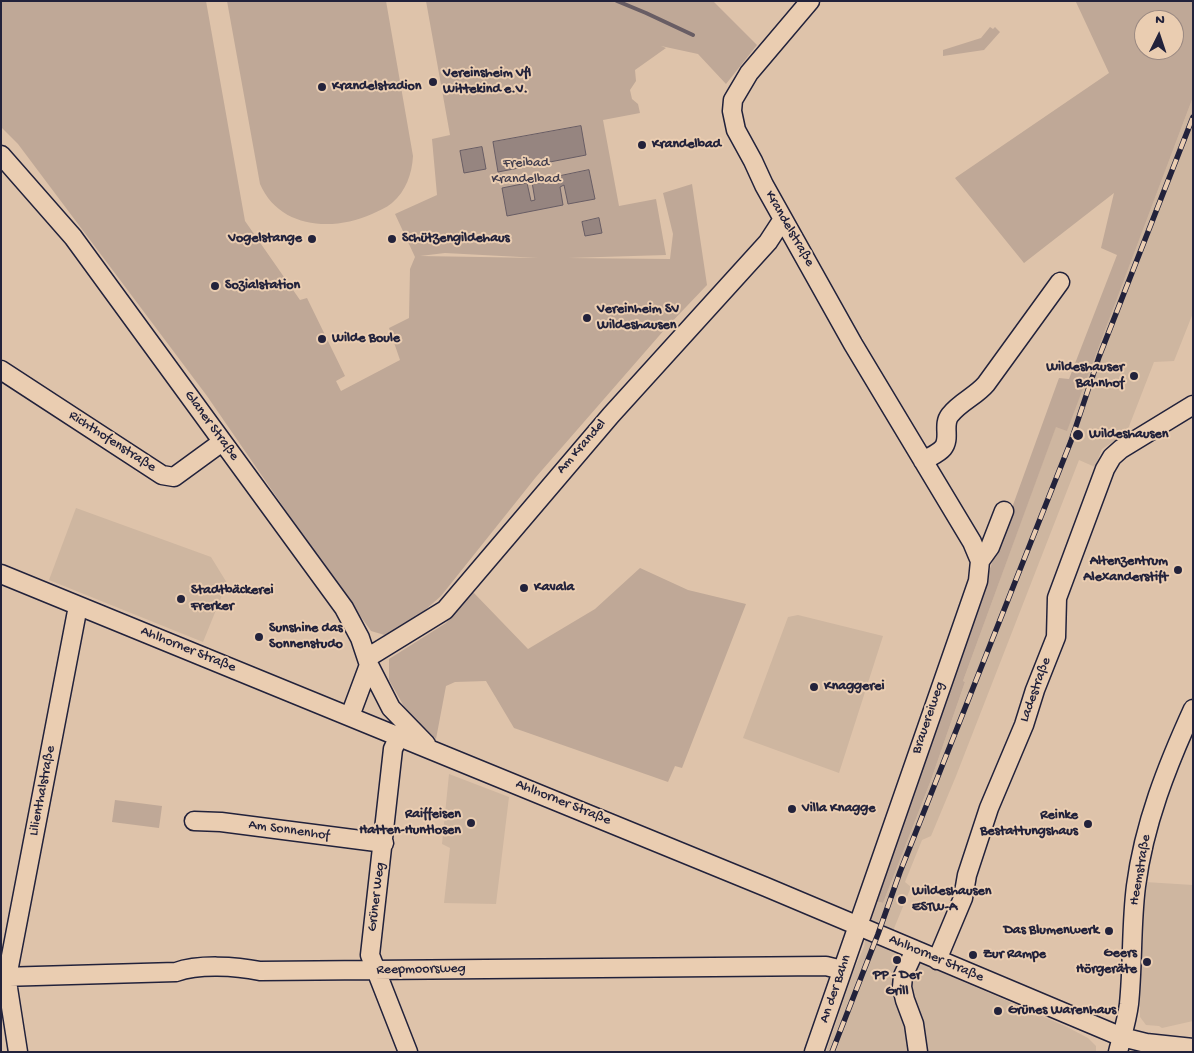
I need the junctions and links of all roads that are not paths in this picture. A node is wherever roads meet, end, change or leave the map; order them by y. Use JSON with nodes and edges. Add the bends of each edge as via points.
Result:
{"nodes":[{"id":1,"x":810,"y":1,"type":"edge"},
{"id":2,"x":1,"y":155,"type":"edge"},
{"id":3,"x":783,"y":219,"type":"junction"},
{"id":4,"x":1060,"y":282,"type":"dead end"},
{"id":5,"x":1,"y":370,"type":"edge"},
{"id":6,"x":1193,"y":405,"type":"edge"},
{"id":7,"x":222,"y":442,"type":"junction"},
{"id":8,"x":923,"y":461,"type":"junction"},
{"id":9,"x":1004,"y":511,"type":"dead end"},
{"id":10,"x":980,"y":561,"type":"junction"},
{"id":11,"x":1,"y":574,"type":"edge"},
{"id":12,"x":78,"y":606,"type":"junction"},
{"id":13,"x":368,"y":661,"type":"junction"},
{"id":14,"x":1193,"y":709,"type":"edge"},
{"id":15,"x":350,"y":716,"type":"junction"},
{"id":16,"x":399,"y":736,"type":"junction"},
{"id":17,"x":430,"y":748,"type":"junction"},
{"id":18,"x":194,"y":821,"type":"dead end"},
{"id":19,"x":384,"y":844,"type":"junction"},
{"id":20,"x":857,"y":926,"type":"junction"},
{"id":21,"x":914,"y":950,"type":"junction"},
{"id":22,"x":937,"y":960,"type":"junction"},
{"id":23,"x":376,"y":970,"type":"junction"},
{"id":24,"x":842,"y":970,"type":"junction"},
{"id":25,"x":4,"y":977,"type":"edge"},
{"id":26,"x":1120,"y":1044,"type":"edge"},
{"id":27,"x":1193,"y":1048,"type":"edge"},
{"id":28,"x":18,"y":1052,"type":"edge"},
{"id":29,"x":408,"y":1052,"type":"edge"},
{"id":30,"x":814,"y":1052,"type":"edge"},
{"id":31,"x":918,"y":1052,"type":"edge"}],
"edges":[{"from":1,"to":3,"type":"street","name":"Krandelstraße","via":[[749,73],[734,100],[732,111],[736,130]]},
{"from":2,"to":7,"type":"street","name":"Glaner Straße","via":[[73,237]]},
{"from":3,"to":8,"type":"street","name":"Krandelstraße"},
{"from":3,"to":13,"type":"street","name":"Am Krandel","via":[[768,242],[610,415],[445,610]]},
{"from":4,"to":8,"type":"street","via":[[986,384],[948,417],[944,448]]},
{"from":5,"to":7,"type":"street","name":"Richthofenstraße","via":[[162,475],[174,477]]},
{"from":6,"to":22,"type":"street","name":"Ladestraße","via":[[1121,449],[1105,469],[1057,598],[1056,637],[989,808],[967,875],[963,898]]},
{"from":7,"to":13,"type":"street","name":"Glaner Straße","via":[[344,608]]},
{"from":8,"to":10,"type":"street","name":"Krandelstraße"},
{"from":9,"to":10,"type":"street","name":"Brauereiweg","via":[[990,546]]},
{"from":10,"to":20,"type":"street","name":"Brauereiweg","via":[[978,581]]},
{"from":11,"to":12,"type":"street","name":"Ahlhorner Straße"},
{"from":12,"to":15,"type":"street","name":"Ahlhorner Straße"},
{"from":12,"to":25,"type":"street","name":"Lilienthalstraße"},
{"from":13,"to":15,"type":"street"},
{"from":13,"to":17,"type":"street","name":"Glaner Straße","via":[[391,708]]},
{"from":14,"to":26,"type":"street","name":"Heemstraße","via":[[1163,778],[1141,858],[1132,926],[1129,1004]]},
{"from":15,"to":16,"type":"street","name":"Ahlhorner Straße"},
{"from":16,"to":17,"type":"street","name":"Ahlhorner Straße"},
{"from":16,"to":19,"type":"street","name":"Grüner Weg","via":[[393,749]]},
{"from":17,"to":20,"type":"street","name":"Ahlhorner Straße"},
{"from":18,"to":19,"type":"street","name":"Am Sonnenhof"},
{"from":19,"to":23,"type":"street","name":"Grüner Weg","via":[[370,955]]},
{"from":20,"to":21,"type":"street","name":"Ahlhorner Straße"},
{"from":20,"to":24,"type":"street","name":"An der Bahn"},
{"from":21,"to":22,"type":"street","name":"Ahlhorner Straße"},
{"from":21,"to":31,"type":"street","via":[[902,987],[914,1024]]},
{"from":22,"to":26,"type":"street","name":"Ahlhorner Straße"},
{"from":23,"to":24,"type":"street","name":"Reepmoorsweg","via":[[826,966]]},
{"from":23,"to":25,"type":"street","name":"Reepmoorsweg","via":[[187,968],[176,972]]},
{"from":23,"to":29,"type":"street","name":"Grüner Weg"},
{"from":24,"to":30,"type":"street","name":"An der Bahn"},
{"from":25,"to":28,"type":"street","name":"Lilienthalstraße"},
{"from":26,"to":27,"type":"street","name":"Ahlhorner Straße"}]}
